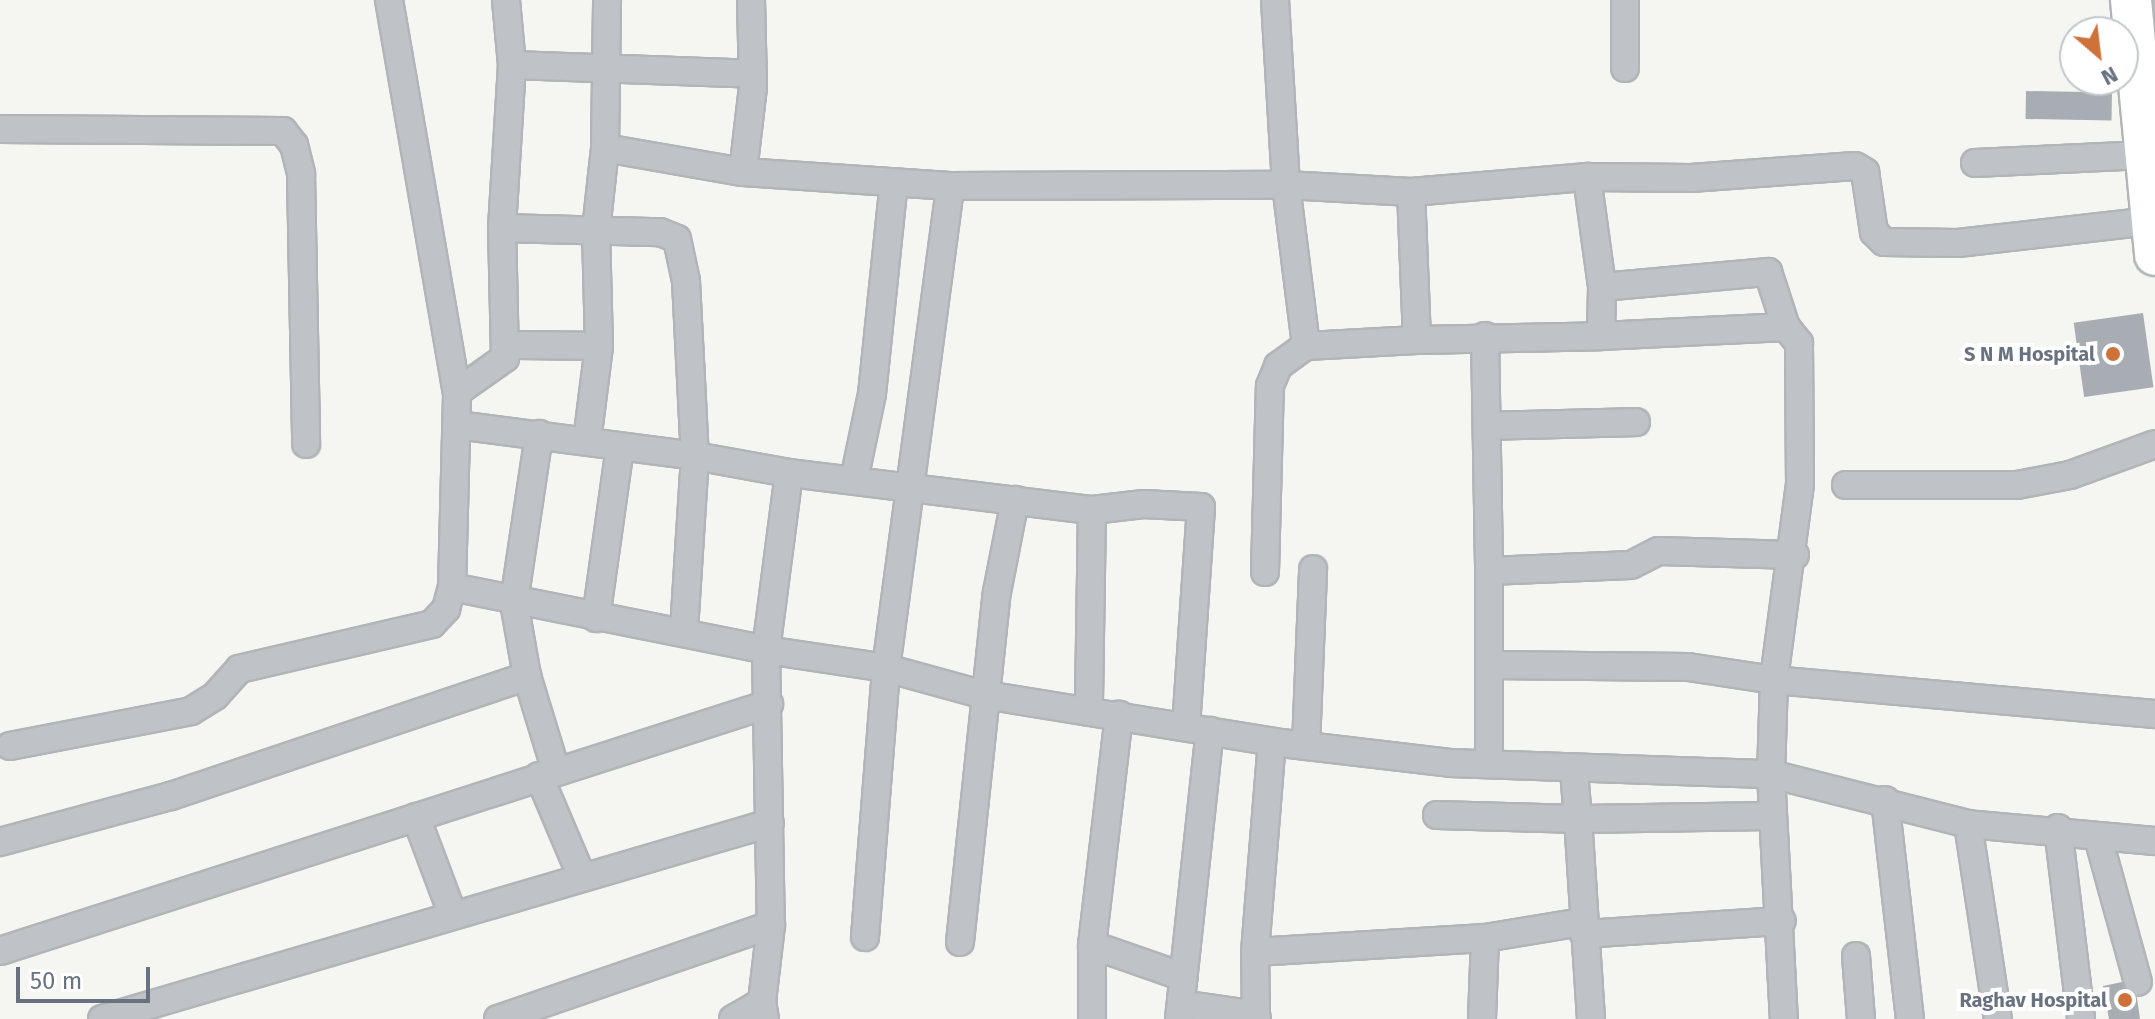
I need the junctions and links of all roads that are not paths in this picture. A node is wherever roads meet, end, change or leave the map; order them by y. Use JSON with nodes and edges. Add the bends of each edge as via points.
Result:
{"nodes":[{"id":1,"x":389,"y":0,"type":"edge"},
{"id":2,"x":506,"y":0,"type":"edge"},
{"id":3,"x":607,"y":0,"type":"edge"},
{"id":4,"x":751,"y":0,"type":"edge"},
{"id":5,"x":1275,"y":0,"type":"edge"},
{"id":6,"x":1625,"y":0,"type":"edge"},
{"id":7,"x":2131,"y":0,"type":"edge"},
{"id":8,"x":512,"y":65,"type":"junction"},
{"id":9,"x":1625,"y":68,"type":"dead end"},
{"id":10,"x":606,"y":69,"type":"junction"},
{"id":11,"x":753,"y":74,"type":"junction"},
{"id":12,"x":0,"y":129,"type":"edge"},
{"id":13,"x":605,"y":148,"type":"junction"},
{"id":14,"x":2145,"y":155,"type":"junction"},
{"id":15,"x":1975,"y":163,"type":"dead end"},
{"id":16,"x":743,"y":172,"type":"junction"},
{"id":17,"x":1587,"y":177,"type":"junction"},
{"id":18,"x":894,"y":182,"type":"junction"},
{"id":19,"x":1286,"y":185,"type":"junction"},
{"id":20,"x":950,"y":186,"type":"junction"},
{"id":21,"x":1411,"y":192,"type":"junction"},
{"id":22,"x":502,"y":228,"type":"junction"},
{"id":23,"x":596,"y":230,"type":"junction"},
{"id":24,"x":2152,"y":238,"type":"edge"},
{"id":25,"x":1602,"y":287,"type":"junction"},
{"id":26,"x":1786,"y":327,"type":"junction"},
{"id":27,"x":1485,"y":336,"type":"junction"},
{"id":28,"x":1601,"y":336,"type":"junction"},
{"id":29,"x":1417,"y":340,"type":"junction"},
{"id":30,"x":505,"y":345,"type":"junction"},
{"id":31,"x":599,"y":346,"type":"junction"},
{"id":32,"x":1306,"y":346,"type":"junction"},
{"id":33,"x":457,"y":392,"type":"junction"},
{"id":34,"x":1636,"y":422,"type":"dead end"},
{"id":35,"x":457,"y":425,"type":"junction"},
{"id":36,"x":1487,"y":426,"type":"junction"},
{"id":37,"x":539,"y":434,"type":"junction"},
{"id":38,"x":587,"y":441,"type":"junction"},
{"id":39,"x":306,"y":444,"type":"dead end"},
{"id":40,"x":2155,"y":444,"type":"edge"},
{"id":41,"x":620,"y":448,"type":"junction"},
{"id":42,"x":695,"y":456,"type":"junction"},
{"id":43,"x":789,"y":473,"type":"junction"},
{"id":44,"x":854,"y":480,"type":"junction"},
{"id":45,"x":1846,"y":485,"type":"dead end"},
{"id":46,"x":912,"y":486,"type":"junction"},
{"id":47,"x":1015,"y":500,"type":"junction"},
{"id":48,"x":1092,"y":510,"type":"junction"},
{"id":49,"x":1795,"y":555,"type":"junction"},
{"id":50,"x":1313,"y":569,"type":"dead end"},
{"id":51,"x":1489,"y":571,"type":"junction"},
{"id":52,"x":1265,"y":572,"type":"dead end"},
{"id":53,"x":452,"y":587,"type":"junction"},
{"id":54,"x":514,"y":602,"type":"junction"},
{"id":55,"x":596,"y":618,"type":"junction"},
{"id":56,"x":684,"y":631,"type":"junction"},
{"id":57,"x":766,"y":650,"type":"junction"},
{"id":58,"x":1489,"y":665,"type":"junction"},
{"id":59,"x":886,"y":668,"type":"junction"},
{"id":60,"x":527,"y":676,"type":"junction"},
{"id":61,"x":1774,"y":680,"type":"junction"},
{"id":62,"x":985,"y":695,"type":"junction"},
{"id":63,"x":769,"y":704,"type":"junction"},
{"id":64,"x":1089,"y":712,"type":"junction"},
{"id":65,"x":2155,"y":714,"type":"edge"},
{"id":66,"x":1119,"y":715,"type":"junction"},
{"id":67,"x":1198,"y":728,"type":"junction"},
{"id":68,"x":1272,"y":742,"type":"junction"},
{"id":69,"x":10,"y":746,"type":"dead end"},
{"id":70,"x":1306,"y":746,"type":"junction"},
{"id":71,"x":1489,"y":763,"type":"junction"},
{"id":72,"x":1574,"y":771,"type":"junction"},
{"id":73,"x":548,"y":774,"type":"junction"},
{"id":74,"x":1771,"y":774,"type":"junction"},
{"id":75,"x":1885,"y":800,"type":"junction"},
{"id":76,"x":1437,"y":815,"type":"dead end"},
{"id":77,"x":1772,"y":816,"type":"junction"},
{"id":78,"x":416,"y":817,"type":"junction"},
{"id":79,"x":1578,"y":819,"type":"junction"},
{"id":80,"x":770,"y":823,"type":"junction"},
{"id":81,"x":1968,"y":824,"type":"junction"},
{"id":82,"x":2058,"y":828,"type":"junction"},
{"id":83,"x":2098,"y":837,"type":"junction"},
{"id":84,"x":0,"y":842,"type":"edge"},
{"id":85,"x":2154,"y":847,"type":"edge"},
{"id":86,"x":581,"y":875,"type":"junction"},
{"id":87,"x":452,"y":913,"type":"junction"},
{"id":88,"x":1782,"y":921,"type":"junction"},
{"id":89,"x":771,"y":925,"type":"junction"},
{"id":90,"x":1583,"y":928,"type":"junction"},
{"id":91,"x":865,"y":937,"type":"dead end"},
{"id":92,"x":1485,"y":938,"type":"junction"},
{"id":93,"x":960,"y":942,"type":"dead end"},
{"id":94,"x":1092,"y":945,"type":"junction"},
{"id":95,"x":0,"y":951,"type":"edge"},
{"id":96,"x":1255,"y":952,"type":"junction"},
{"id":97,"x":1856,"y":956,"type":"dead end"},
{"id":98,"x":1184,"y":977,"type":"junction"},
{"id":99,"x":2138,"y":982,"type":"dead end"},
{"id":100,"x":764,"y":1010,"type":"edge"},
{"id":101,"x":1180,"y":1011,"type":"edge"},
{"id":102,"x":530,"y":1014,"type":"edge"},
{"id":103,"x":1257,"y":1017,"type":"edge"},
{"id":104,"x":102,"y":1019,"type":"edge"},
{"id":105,"x":498,"y":1019,"type":"edge"},
{"id":106,"x":733,"y":1019,"type":"edge"},
{"id":107,"x":1092,"y":1019,"type":"edge"},
{"id":108,"x":1482,"y":1019,"type":"edge"},
{"id":109,"x":1591,"y":1019,"type":"edge"},
{"id":110,"x":1784,"y":1019,"type":"edge"},
{"id":111,"x":1861,"y":1019,"type":"edge"},
{"id":112,"x":1910,"y":1019,"type":"edge"},
{"id":113,"x":1998,"y":1019,"type":"edge"},
{"id":114,"x":2081,"y":1019,"type":"edge"}],
"edges":[{"from":1,"to":33,"type":"street"},
{"from":2,"to":8,"type":"street"},
{"from":3,"to":10,"type":"street"},
{"from":4,"to":11,"type":"street"},
{"from":5,"to":19,"type":"street"},
{"from":6,"to":9,"type":"street"},
{"from":7,"to":14,"type":"highway"},
{"from":8,"to":10,"type":"street"},
{"from":8,"to":22,"type":"street"},
{"from":10,"to":11,"type":"street"},
{"from":10,"to":13,"type":"street"},
{"from":11,"to":16,"type":"street"},
{"from":12,"to":39,"type":"street","via":[[283,131],[294,145],[301,174]]},
{"from":13,"to":16,"type":"street"},
{"from":13,"to":23,"type":"street"},
{"from":14,"to":15,"type":"street"},
{"from":14,"to":24,"type":"highway"},
{"from":16,"to":18,"type":"street"},
{"from":17,"to":21,"type":"street"},
{"from":17,"to":24,"type":"street","via":[[1691,178],[1855,166],[1865,172],[1874,232],[1893,243]]},
{"from":17,"to":25,"type":"street"},
{"from":18,"to":20,"type":"street"},
{"from":18,"to":44,"type":"street","via":[[872,394]]},
{"from":19,"to":20,"type":"street"},
{"from":19,"to":21,"type":"street"},
{"from":19,"to":32,"type":"street"},
{"from":20,"to":46,"type":"street"},
{"from":21,"to":29,"type":"street"},
{"from":22,"to":23,"type":"street"},
{"from":22,"to":30,"type":"street"},
{"from":23,"to":31,"type":"street"},
{"from":23,"to":42,"type":"street","via":[[660,232],[677,239],[686,281]]},
{"from":25,"to":26,"type":"street","via":[[1768,272]]},
{"from":25,"to":28,"type":"street"},
{"from":26,"to":28,"type":"street"},
{"from":26,"to":49,"type":"street","via":[[1799,343]]},
{"from":27,"to":28,"type":"street"},
{"from":27,"to":29,"type":"street"},
{"from":27,"to":36,"type":"street"},
{"from":29,"to":32,"type":"street"},
{"from":30,"to":31,"type":"street"},
{"from":30,"to":33,"type":"street","via":[[505,358]]},
{"from":31,"to":38,"type":"street"},
{"from":32,"to":52,"type":"street","via":[[1278,366],[1270,386]]},
{"from":33,"to":35,"type":"street"},
{"from":34,"to":36,"type":"street"},
{"from":35,"to":37,"type":"street"},
{"from":35,"to":53,"type":"street"},
{"from":36,"to":51,"type":"street"},
{"from":37,"to":38,"type":"street"},
{"from":37,"to":54,"type":"street"},
{"from":38,"to":41,"type":"street"},
{"from":40,"to":45,"type":"street","via":[[2070,475],[2017,485]]},
{"from":41,"to":42,"type":"street"},
{"from":41,"to":55,"type":"street"},
{"from":42,"to":43,"type":"street"},
{"from":42,"to":56,"type":"street"},
{"from":43,"to":44,"type":"street"},
{"from":43,"to":57,"type":"street"},
{"from":44,"to":46,"type":"street"},
{"from":46,"to":47,"type":"street"},
{"from":46,"to":59,"type":"street"},
{"from":47,"to":48,"type":"street"},
{"from":47,"to":62,"type":"street"},
{"from":48,"to":64,"type":"street"},
{"from":48,"to":67,"type":"street","via":[[1144,504],[1201,507]]},
{"from":49,"to":51,"type":"street","via":[[1659,551],[1631,565]]},
{"from":49,"to":61,"type":"street"},
{"from":50,"to":70,"type":"street"},
{"from":51,"to":58,"type":"street"},
{"from":53,"to":54,"type":"street"},
{"from":53,"to":69,"type":"street","via":[[446,609],[432,624],[239,669],[215,696],[191,711]]},
{"from":54,"to":55,"type":"street"},
{"from":54,"to":60,"type":"street"},
{"from":55,"to":56,"type":"street"},
{"from":56,"to":57,"type":"street"},
{"from":57,"to":59,"type":"street"},
{"from":57,"to":63,"type":"street"},
{"from":58,"to":61,"type":"street","via":[[1688,667]]},
{"from":58,"to":71,"type":"street"},
{"from":59,"to":62,"type":"street"},
{"from":59,"to":91,"type":"street"},
{"from":60,"to":73,"type":"street"},
{"from":60,"to":84,"type":"street","via":[[171,796]]},
{"from":61,"to":65,"type":"street"},
{"from":61,"to":74,"type":"street"},
{"from":62,"to":64,"type":"street"},
{"from":62,"to":93,"type":"street"},
{"from":63,"to":73,"type":"street"},
{"from":63,"to":80,"type":"street"},
{"from":64,"to":66,"type":"street"},
{"from":66,"to":67,"type":"street"},
{"from":66,"to":94,"type":"street"},
{"from":67,"to":68,"type":"street"},
{"from":67,"to":98,"type":"street"},
{"from":68,"to":70,"type":"street"},
{"from":68,"to":96,"type":"street"},
{"from":70,"to":71,"type":"street"},
{"from":71,"to":72,"type":"street"},
{"from":72,"to":74,"type":"street"},
{"from":72,"to":79,"type":"street"},
{"from":73,"to":78,"type":"street"},
{"from":73,"to":86,"type":"street"},
{"from":74,"to":75,"type":"street"},
{"from":74,"to":77,"type":"street"},
{"from":75,"to":81,"type":"street"},
{"from":75,"to":112,"type":"street"},
{"from":76,"to":79,"type":"street"},
{"from":77,"to":79,"type":"street"},
{"from":77,"to":88,"type":"street"},
{"from":78,"to":87,"type":"street"},
{"from":78,"to":95,"type":"street"},
{"from":79,"to":90,"type":"street"},
{"from":80,"to":86,"type":"street"},
{"from":80,"to":89,"type":"street"},
{"from":81,"to":82,"type":"street"},
{"from":81,"to":113,"type":"street"},
{"from":82,"to":83,"type":"street"},
{"from":82,"to":114,"type":"street"},
{"from":83,"to":85,"type":"street"},
{"from":83,"to":99,"type":"street"},
{"from":86,"to":87,"type":"street"},
{"from":87,"to":104,"type":"street"},
{"from":88,"to":90,"type":"street"},
{"from":88,"to":110,"type":"street"},
{"from":89,"to":100,"type":"street"},
{"from":89,"to":102,"type":"street"},
{"from":90,"to":92,"type":"street"},
{"from":90,"to":109,"type":"street"},
{"from":92,"to":96,"type":"street"},
{"from":92,"to":108,"type":"street"},
{"from":94,"to":98,"type":"street"},
{"from":94,"to":107,"type":"street"},
{"from":96,"to":103,"type":"street"},
{"from":97,"to":111,"type":"street"},
{"from":98,"to":101,"type":"street"},
{"from":100,"to":106,"type":"street"},
{"from":101,"to":103,"type":"street"},
{"from":102,"to":105,"type":"street"}]}
